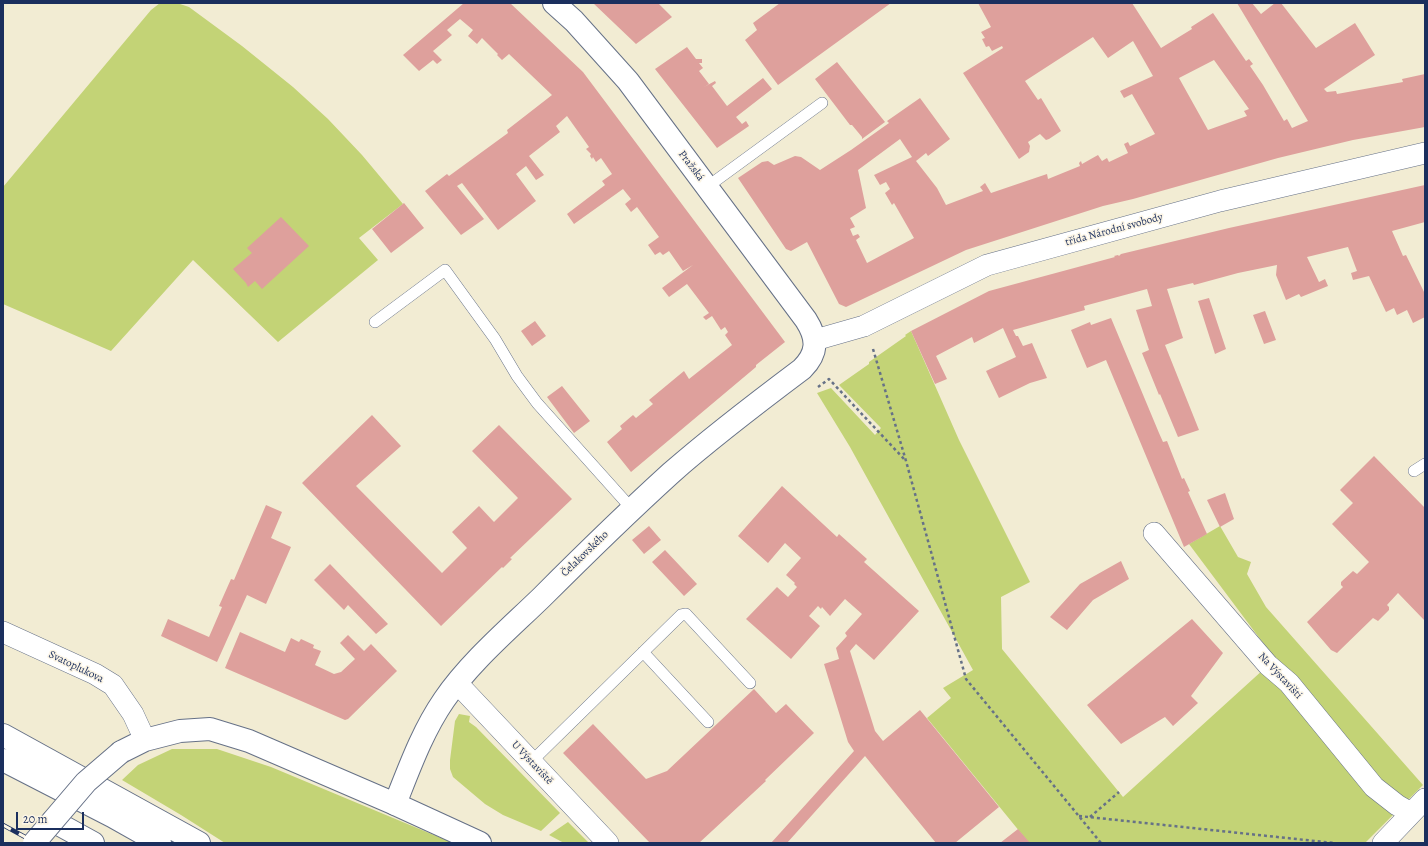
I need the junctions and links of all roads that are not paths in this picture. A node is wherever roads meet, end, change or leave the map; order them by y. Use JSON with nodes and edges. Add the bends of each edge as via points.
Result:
{"nodes":[{"id":1,"x":554,"y":3,"type":"edge"},
{"id":2,"x":822,"y":103,"type":"dead end"},
{"id":3,"x":1425,"y":153,"type":"edge"},
{"id":4,"x":707,"y":187,"type":"junction"},
{"id":5,"x":375,"y":322,"type":"dead end"},
{"id":6,"x":814,"y":340,"type":"junction"},
{"id":7,"x":1425,"y":464,"type":"edge"},
{"id":8,"x":1414,"y":471,"type":"dead end"},
{"id":9,"x":632,"y":509,"type":"junction"},
{"id":10,"x":1154,"y":532,"type":"dead end"},
{"id":11,"x":3,"y":632,"type":"edge"},
{"id":12,"x":643,"y":652,"type":"junction"},
{"id":13,"x":457,"y":683,"type":"junction"},
{"id":14,"x":750,"y":683,"type":"dead end"},
{"id":15,"x":708,"y":722,"type":"dead end"},
{"id":16,"x":3,"y":735,"type":"edge"},
{"id":17,"x":145,"y":740,"type":"junction"},
{"id":18,"x":3,"y":760,"type":"edge"},
{"id":19,"x":531,"y":762,"type":"junction"},
{"id":20,"x":395,"y":804,"type":"junction"},
{"id":21,"x":1418,"y":806,"type":"edge"},
{"id":22,"x":53,"y":820,"type":"junction"},
{"id":23,"x":34,"y":843,"type":"edge"},
{"id":24,"x":93,"y":843,"type":"edge"},
{"id":25,"x":160,"y":843,"type":"edge"},
{"id":26,"x":199,"y":843,"type":"edge"},
{"id":27,"x":480,"y":843,"type":"edge"},
{"id":28,"x":608,"y":843,"type":"edge"},
{"id":29,"x":1383,"y":843,"type":"edge"}],
"edges":[{"from":1,"to":4,"type":"main road","name":"Pražská","via":[[628,80]]},
{"from":2,"to":4,"type":"lane"},
{"from":3,"to":6,"type":"street","name":"třída Národní svobody","via":[[1220,200],[987,265],[864,326]]},
{"from":4,"to":6,"type":"main road","name":"Pražská","via":[[806,320]]},
{"from":5,"to":9,"type":"lane","via":[[445,270],[537,403]]},
{"from":6,"to":9,"type":"main road","name":"Čelakovského","via":[[814,351],[802,369],[689,458]]},
{"from":7,"to":8,"type":"lane"},
{"from":9,"to":13,"type":"main road","name":"Čelakovského"},
{"from":10,"to":21,"type":"street","name":"Na Výstavišti","via":[[1268,665],[1289,683],[1374,787],[1397,805]]},
{"from":11,"to":17,"type":"street","name":"Svatoplukova","via":[[95,674],[113,685],[133,714]]},
{"from":12,"to":14,"type":"lane","via":[[676,619],[686,614]]},
{"from":12,"to":15,"type":"lane"},
{"from":12,"to":19,"type":"lane"},
{"from":13,"to":19,"type":"street","name":"U Výstaviště"},
{"from":13,"to":20,"type":"main road","name":"Čelakovského","via":[[426,731]]},
{"from":16,"to":26,"type":"main road"},
{"from":17,"to":20,"type":"main road","via":[[180,731],[210,730],[249,741]]},
{"from":17,"to":22,"type":"main road","bridge":true,"via":[[121,752],[86,782]]},
{"from":18,"to":25,"type":"main road"},
{"from":19,"to":28,"type":"street","name":"U Výstaviště"},
{"from":20,"to":27,"type":"main road"},
{"from":21,"to":29,"type":"street","name":"Na Výstavišti"},
{"from":22,"to":23,"type":"main road","bridge":true},
{"from":22,"to":24,"type":"main road"}]}
